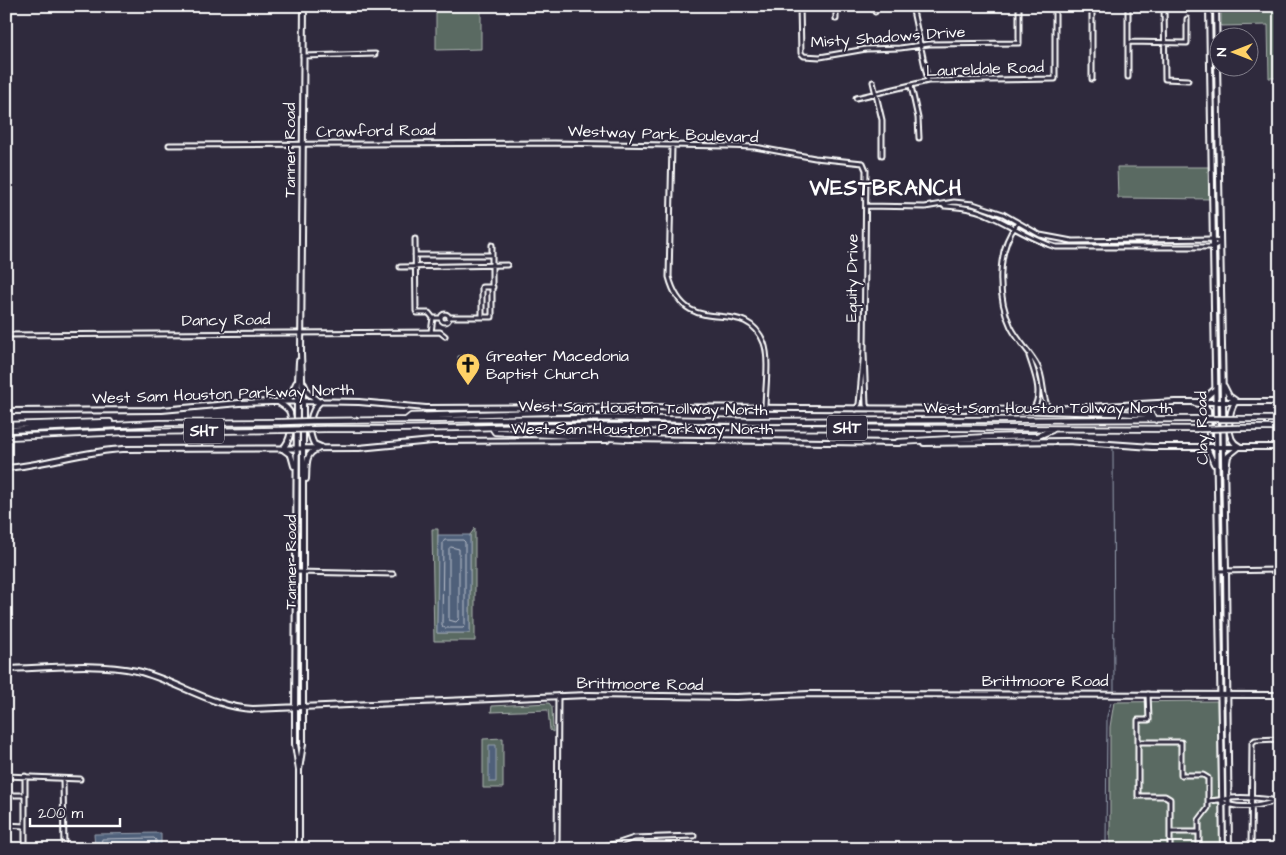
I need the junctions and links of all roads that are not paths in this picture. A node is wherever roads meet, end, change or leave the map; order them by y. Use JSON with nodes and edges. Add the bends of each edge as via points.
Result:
{"nodes":[{"id":1,"x":304,"y":6,"type":"edge"},
{"id":2,"x":800,"y":6,"type":"edge"},
{"id":3,"x":836,"y":6,"type":"edge"},
{"id":4,"x":873,"y":6,"type":"edge"},
{"id":5,"x":1019,"y":6,"type":"edge"},
{"id":6,"x":1055,"y":6,"type":"edge"},
{"id":7,"x":1092,"y":6,"type":"edge"},
{"id":8,"x":1128,"y":6,"type":"edge"},
{"id":9,"x":1164,"y":6,"type":"edge"},
{"id":10,"x":1209,"y":6,"type":"edge"},
{"id":11,"x":1216,"y":6,"type":"edge"},
{"id":12,"x":912,"y":7,"type":"edge"},
{"id":13,"x":983,"y":7,"type":"edge"},
{"id":14,"x":875,"y":12,"type":"dead end"},
{"id":15,"x":1210,"y":18,"type":"junction"},
{"id":16,"x":836,"y":19,"type":"dead end"},
{"id":17,"x":1187,"y":19,"type":"dead end"},
{"id":18,"x":1216,"y":19,"type":"junction"},
{"id":19,"x":1210,"y":28,"type":"edge"},
{"id":20,"x":1216,"y":28,"type":"edge"},
{"id":21,"x":1128,"y":42,"type":"junction"},
{"id":22,"x":1164,"y":43,"type":"junction"},
{"id":23,"x":921,"y":45,"type":"junction"},
{"id":24,"x":375,"y":54,"type":"dead end"},
{"id":25,"x":303,"y":56,"type":"junction"},
{"id":26,"x":1128,"y":77,"type":"dead end"},
{"id":27,"x":1210,"y":78,"type":"edge"},
{"id":28,"x":1217,"y":78,"type":"edge"},
{"id":29,"x":1092,"y":79,"type":"dead end"},
{"id":30,"x":1188,"y":80,"type":"dead end"},
{"id":31,"x":928,"y":81,"type":"junction"},
{"id":32,"x":873,"y":82,"type":"dead end"},
{"id":33,"x":911,"y":86,"type":"junction"},
{"id":34,"x":876,"y":93,"type":"junction"},
{"id":35,"x":856,"y":98,"type":"dead end"},
{"id":36,"x":1218,"y":118,"type":"junction"},
{"id":37,"x":1211,"y":119,"type":"junction"},
{"id":38,"x":919,"y":138,"type":"dead end"},
{"id":39,"x":554,"y":143,"type":"joint"},
{"id":40,"x":302,"y":144,"type":"junction"},
{"id":41,"x":169,"y":145,"type":"dead end"},
{"id":42,"x":672,"y":146,"type":"junction"},
{"id":43,"x":882,"y":155,"type":"dead end"},
{"id":44,"x":1212,"y":162,"type":"junction"},
{"id":45,"x":1219,"y":162,"type":"junction"},
{"id":46,"x":938,"y":205,"type":"junction"},
{"id":47,"x":866,"y":206,"type":"junction"},
{"id":48,"x":1017,"y":224,"type":"junction"},
{"id":49,"x":1013,"y":228,"type":"junction"},
{"id":50,"x":415,"y":240,"type":"dead end"},
{"id":51,"x":1213,"y":240,"type":"junction"},
{"id":52,"x":1220,"y":243,"type":"junction"},
{"id":53,"x":492,"y":245,"type":"dead end"},
{"id":54,"x":1213,"y":247,"type":"junction"},
{"id":55,"x":415,"y":255,"type":"junction"},
{"id":56,"x":492,"y":255,"type":"junction"},
{"id":57,"x":493,"y":265,"type":"junction"},
{"id":58,"x":506,"y":265,"type":"dead end"},
{"id":59,"x":415,"y":266,"type":"junction"},
{"id":60,"x":400,"y":267,"type":"dead end"},
{"id":61,"x":493,"y":286,"type":"junction"},
{"id":62,"x":1214,"y":301,"type":"junction"},
{"id":63,"x":1222,"y":301,"type":"junction"},
{"id":64,"x":482,"y":317,"type":"junction"},
{"id":65,"x":433,"y":318,"type":"junction"},
{"id":66,"x":301,"y":332,"type":"junction"},
{"id":67,"x":431,"y":332,"type":"junction"},
{"id":68,"x":6,"y":335,"type":"edge"},
{"id":69,"x":445,"y":336,"type":"dead end"},
{"id":70,"x":1215,"y":349,"type":"junction"},
{"id":71,"x":1222,"y":349,"type":"junction"},
{"id":72,"x":864,"y":350,"type":"junction"},
{"id":73,"x":1028,"y":353,"type":"junction"},
{"id":74,"x":301,"y":374,"type":"junction"},
{"id":75,"x":1223,"y":382,"type":"junction"},
{"id":76,"x":1214,"y":390,"type":"junction"},
{"id":77,"x":297,"y":401,"type":"junction"},
{"id":78,"x":304,"y":401,"type":"junction"},
{"id":79,"x":320,"y":401,"type":"junction"},
{"id":80,"x":1199,"y":401,"type":"junction"},
{"id":81,"x":1214,"y":401,"type":"junction"},
{"id":82,"x":1224,"y":401,"type":"junction"},
{"id":83,"x":276,"y":402,"type":"junction"},
{"id":84,"x":1192,"y":402,"type":"junction"},
{"id":85,"x":1236,"y":402,"type":"junction"},
{"id":86,"x":1280,"y":402,"type":"edge"},
{"id":87,"x":634,"y":407,"type":"junction"},
{"id":88,"x":765,"y":408,"type":"junction"},
{"id":89,"x":856,"y":409,"type":"junction"},
{"id":90,"x":870,"y":409,"type":"junction"},
{"id":91,"x":974,"y":409,"type":"junction"},
{"id":92,"x":1033,"y":409,"type":"junction"},
{"id":93,"x":1049,"y":409,"type":"junction"},
{"id":94,"x":6,"y":411,"type":"edge"},
{"id":95,"x":1280,"y":419,"type":"edge"},
{"id":96,"x":1156,"y":420,"type":"junction"},
{"id":97,"x":405,"y":421,"type":"junction"},
{"id":98,"x":148,"y":423,"type":"junction"},
{"id":99,"x":6,"y":428,"type":"edge"},
{"id":100,"x":493,"y":428,"type":"junction"},
{"id":101,"x":1055,"y":428,"type":"junction"},
{"id":102,"x":1280,"y":428,"type":"edge"},
{"id":103,"x":6,"y":437,"type":"edge"},
{"id":104,"x":630,"y":439,"type":"junction"},
{"id":105,"x":898,"y":442,"type":"junction"},
{"id":106,"x":1241,"y":447,"type":"junction"},
{"id":107,"x":1280,"y":447,"type":"edge"},
{"id":108,"x":297,"y":448,"type":"junction"},
{"id":109,"x":303,"y":448,"type":"junction"},
{"id":110,"x":323,"y":448,"type":"junction"},
{"id":111,"x":1205,"y":448,"type":"junction"},
{"id":112,"x":1216,"y":448,"type":"junction"},
{"id":113,"x":1224,"y":448,"type":"junction"},
{"id":114,"x":282,"y":449,"type":"junction"},
{"id":115,"x":6,"y":468,"type":"edge"},
{"id":116,"x":1216,"y":472,"type":"junction"},
{"id":117,"x":1225,"y":478,"type":"junction"},
{"id":118,"x":296,"y":480,"type":"junction"},
{"id":119,"x":303,"y":493,"type":"junction"},
{"id":120,"x":1218,"y":513,"type":"junction"},
{"id":121,"x":1226,"y":513,"type":"junction"},
{"id":122,"x":1280,"y":570,"type":"edge"},
{"id":123,"x":1219,"y":571,"type":"junction"},
{"id":124,"x":1226,"y":571,"type":"junction"},
{"id":125,"x":296,"y":572,"type":"junction"},
{"id":126,"x":303,"y":574,"type":"junction"},
{"id":127,"x":393,"y":574,"type":"dead end"},
{"id":128,"x":1227,"y":633,"type":"junction"},
{"id":129,"x":1220,"y":634,"type":"junction"},
{"id":130,"x":6,"y":669,"type":"edge"},
{"id":131,"x":1221,"y":693,"type":"junction"},
{"id":132,"x":1148,"y":694,"type":"junction"},
{"id":133,"x":1228,"y":695,"type":"junction"},
{"id":134,"x":1280,"y":695,"type":"edge"},
{"id":135,"x":558,"y":696,"type":"junction"},
{"id":136,"x":296,"y":708,"type":"junction"},
{"id":137,"x":303,"y":708,"type":"junction"},
{"id":138,"x":1280,"y":740,"type":"edge"},
{"id":139,"x":1138,"y":742,"type":"junction"},
{"id":140,"x":1221,"y":753,"type":"junction"},
{"id":141,"x":1228,"y":754,"type":"junction"},
{"id":142,"x":299,"y":770,"type":"junction"},
{"id":143,"x":6,"y":776,"type":"edge"},
{"id":144,"x":25,"y":776,"type":"junction"},
{"id":145,"x":63,"y":779,"type":"junction"},
{"id":146,"x":80,"y":779,"type":"dead end"},
{"id":147,"x":6,"y":795,"type":"edge"},
{"id":148,"x":25,"y":795,"type":"junction"},
{"id":149,"x":1229,"y":798,"type":"junction"},
{"id":150,"x":1250,"y":798,"type":"junction"},
{"id":151,"x":1208,"y":801,"type":"junction"},
{"id":152,"x":1222,"y":801,"type":"junction"},
{"id":153,"x":1279,"y":801,"type":"edge"},
{"id":154,"x":1230,"y":806,"type":"junction"},
{"id":155,"x":1250,"y":806,"type":"junction"},
{"id":156,"x":6,"y":825,"type":"edge"},
{"id":157,"x":25,"y":826,"type":"junction"},
{"id":158,"x":1170,"y":832,"type":"junction"},
{"id":159,"x":1199,"y":832,"type":"junction"},
{"id":160,"x":694,"y":836,"type":"dead end"},
{"id":161,"x":1199,"y":844,"type":"dead end"},
{"id":162,"x":557,"y":847,"type":"edge"},
{"id":163,"x":1170,"y":847,"type":"dead end"},
{"id":164,"x":25,"y":849,"type":"edge"},
{"id":165,"x":64,"y":849,"type":"edge"},
{"id":166,"x":299,"y":849,"type":"edge"},
{"id":167,"x":409,"y":849,"type":"edge"},
{"id":168,"x":1223,"y":849,"type":"edge"},
{"id":169,"x":1229,"y":849,"type":"edge"},
{"id":170,"x":1251,"y":849,"type":"edge"}],
"edges":[{"from":1,"to":25,"type":"main road","name":"Tanner Road"},
{"from":2,"to":23,"type":"street","name":"Misty Shadows Drive","via":[[801,53],[810,57]]},
{"from":3,"to":16,"type":"street"},
{"from":4,"to":14,"type":"street"},
{"from":5,"to":23,"type":"street","name":"Misty Shadows Drive","via":[[1019,42]]},
{"from":6,"to":31,"type":"street","name":"Laureldale Road","via":[[1055,79]]},
{"from":7,"to":29,"type":"street"},
{"from":8,"to":21,"type":"street"},
{"from":9,"to":22,"type":"street"},
{"from":10,"to":15,"type":"main road","name":"Clay Road"},
{"from":11,"to":18,"type":"main road","name":"Clay Road"},
{"from":12,"to":13,"type":"street"},
{"from":12,"to":23,"type":"street"},
{"from":15,"to":18,"type":"main road"},
{"from":15,"to":19,"type":"main road","name":"Clay Road"},
{"from":17,"to":22,"type":"street","via":[[1187,43]]},
{"from":18,"to":20,"type":"main road","name":"Clay Road"},
{"from":21,"to":22,"type":"street"},
{"from":21,"to":26,"type":"street"},
{"from":22,"to":30,"type":"street","via":[[1165,80]]},
{"from":23,"to":31,"type":"street"},
{"from":24,"to":25,"type":"street"},
{"from":25,"to":40,"type":"main road","name":"Tanner Road"},
{"from":27,"to":37,"type":"main road","name":"Clay Road"},
{"from":28,"to":36,"type":"main road","name":"Clay Road"},
{"from":31,"to":33,"type":"street","name":"Laureldale Road"},
{"from":32,"to":34,"type":"street"},
{"from":33,"to":34,"type":"street","name":"Laureldale Road"},
{"from":33,"to":38,"type":"street","via":[[918,112]]},
{"from":34,"to":35,"type":"street","name":"Laureldale Road"},
{"from":34,"to":43,"type":"street","via":[[882,120]]},
{"from":36,"to":37,"type":"main road"},
{"from":36,"to":45,"type":"main road","name":"Clay Road"},
{"from":37,"to":44,"type":"main road","name":"Clay Road"},
{"from":39,"to":40,"type":"street","name":"Crawford Road"},
{"from":39,"to":42,"type":"street","name":"Westway Park Boulevard"},
{"from":40,"to":41,"type":"street","name":"Crawford Road"},
{"from":40,"to":66,"type":"main road","name":"Tanner Road"},
{"from":42,"to":47,"type":"street","name":"Westway Park Boulevard","via":[[755,147],[863,163],[866,170]]},
{"from":42,"to":88,"type":"street","via":[[669,278],[674,294],[683,306],[696,314],[735,317],[757,331],[764,344]]},
{"from":44,"to":45,"type":"main road"},
{"from":44,"to":51,"type":"main road","name":"Clay Road"},
{"from":45,"to":52,"type":"main road","name":"Clay Road"},
{"from":46,"to":47,"type":"street"},
{"from":46,"to":48,"type":"street","via":[[954,202],[973,204],[1003,214]]},
{"from":46,"to":49,"type":"street","via":[[968,208]]},
{"from":47,"to":72,"type":"street","name":"Equity Drive"},
{"from":48,"to":49,"type":"street"},
{"from":48,"to":51,"type":"street","via":[[1040,235],[1072,241]]},
{"from":49,"to":54,"type":"street","via":[[1036,241],[1056,247]]},
{"from":49,"to":73,"type":"street","via":[[1003,254],[1003,304],[1011,328]]},
{"from":50,"to":55,"type":"street"},
{"from":51,"to":52,"type":"street"},
{"from":51,"to":54,"type":"main road","name":"Clay Road"},
{"from":52,"to":54,"type":"street"},
{"from":52,"to":63,"type":"main road","name":"Clay Road"},
{"from":53,"to":56,"type":"street"},
{"from":54,"to":62,"type":"main road","name":"Clay Road"},
{"from":55,"to":56,"type":"street"},
{"from":55,"to":59,"type":"street"},
{"from":56,"to":57,"type":"street"},
{"from":57,"to":58,"type":"street"},
{"from":57,"to":59,"type":"street"},
{"from":57,"to":61,"type":"street"},
{"from":59,"to":60,"type":"street"},
{"from":59,"to":65,"type":"street","via":[[416,310],[429,313]]},
{"from":61,"to":64,"type":"street","via":[[492,317]]},
{"from":61,"to":64,"type":"street","via":[[482,287]]},
{"from":62,"to":63,"type":"main road"},
{"from":62,"to":70,"type":"main road","name":"Clay Road"},
{"from":63,"to":71,"type":"main road","name":"Clay Road"},
{"from":64,"to":65,"type":"street","via":[[448,317],[444,314],[441,318]]},
{"from":65,"to":67,"type":"street"},
{"from":66,"to":67,"type":"street","name":"Dancy Road"},
{"from":66,"to":68,"type":"street","name":"Dancy Road"},
{"from":66,"to":74,"type":"main road","name":"Tanner Road"},
{"from":67,"to":69,"type":"street","name":"Dancy Road"},
{"from":70,"to":71,"type":"main road"},
{"from":70,"to":76,"type":"main road","name":"Clay Road"},
{"from":71,"to":75,"type":"main road","name":"Clay Road"},
{"from":72,"to":89,"type":"street","name":"Equity Drive"},
{"from":72,"to":90,"type":"street","name":"Equity Drive","via":[[866,405]]},
{"from":73,"to":92,"type":"street","via":[[1037,382],[1038,403]]},
{"from":73,"to":93,"type":"street","via":[[1043,380],[1045,403]]},
{"from":74,"to":77,"type":"main road","name":"Tanner Road"},
{"from":74,"to":78,"type":"main road","name":"Tanner Road"},
{"from":74,"to":79,"type":"main road","via":[[308,393]]},
{"from":74,"to":83,"type":"main road","via":[[290,398]]},
{"from":75,"to":82,"type":"main road","name":"Clay Road"},
{"from":75,"to":85,"type":"main road","via":[[1227,393]]},
{"from":76,"to":80,"type":"main road","via":[[1208,398]]},
{"from":76,"to":81,"type":"main road","name":"Clay Road"},
{"from":77,"to":78,"type":"main road","name":"West Sam Houston Parkway North"},
{"from":77,"to":83,"type":"main road","name":"West Sam Houston Parkway North"},
{"from":77,"to":108,"type":"main road","name":"Tanner Road"},
{"from":78,"to":79,"type":"main road","name":"West Sam Houston Parkway North"},
{"from":78,"to":109,"type":"main road","name":"Tanner Road"},
{"from":79,"to":87,"type":"main road","name":"West Sam Houston Parkway North","via":[[426,408]]},
{"from":79,"to":110,"type":"main road","via":[[311,413],[311,438],[314,444]]},
{"from":80,"to":81,"type":"main road","name":"West Sam Houston Parkway North"},
{"from":80,"to":84,"type":"main road","name":"West Sam Houston Parkway North"},
{"from":81,"to":82,"type":"main road","name":"West Sam Houston Parkway North"},
{"from":81,"to":112,"type":"main road","name":"Clay Road"},
{"from":82,"to":85,"type":"main road","name":"West Sam Houston Parkway North"},
{"from":82,"to":113,"type":"main road","name":"Clay Road"},
{"from":83,"to":94,"type":"main road","name":"West Sam Houston Parkway North","via":[[229,403],[170,410]]},
{"from":83,"to":114,"type":"main road","via":[[286,406],[290,413],[290,438]]},
{"from":84,"to":93,"type":"main road","name":"West Sam Houston Parkway North"},
{"from":84,"to":111,"type":"main road","via":[[1208,410],[1209,438]]},
{"from":85,"to":86,"type":"main road","name":"West Sam Houston Parkway North"},
{"from":85,"to":106,"type":"main road","via":[[1230,412],[1231,438]]},
{"from":87,"to":88,"type":"main road","name":"West Sam Houston Parkway North"},
{"from":87,"to":97,"type":"highway","via":[[411,416]]},
{"from":88,"to":89,"type":"main road","name":"West Sam Houston Parkway North"},
{"from":89,"to":90,"type":"main road","name":"West Sam Houston Parkway North"},
{"from":90,"to":91,"type":"main road","name":"West Sam Houston Parkway North"},
{"from":91,"to":92,"type":"main road","name":"West Sam Houston Parkway North"},
{"from":91,"to":96,"type":"highway","via":[[1136,414],[1151,415]]},
{"from":92,"to":93,"type":"main road","name":"West Sam Houston Parkway North"},
{"from":95,"to":96,"type":"highway","name":"West Sam Houston Tollway North","number":"SHT","bridge":true},
{"from":96,"to":97,"type":"highway","name":"West Sam Houston Tollway North","number":"SHT","via":[[766,422],[590,418]]},
{"from":97,"to":98,"type":"highway","name":"West Sam Houston Tollway North","number":"SHT","bridge":true},
{"from":98,"to":99,"type":"highway","number":"SHT"},
{"from":98,"to":99,"type":"highway","name":"West Sam Houston Tollway North","number":"SHT"},
{"from":100,"to":101,"type":"highway","name":"West Sam Houston Tollway North","number":"SHT","via":[[614,425]]},
{"from":100,"to":103,"type":"highway","name":"West Sam Houston Tollway North","number":"SHT","bridge":true,"via":[[128,432]]},
{"from":100,"to":104,"type":"highway","via":[[495,432]]},
{"from":101,"to":102,"type":"highway","name":"West Sam Houston Tollway North","number":"SHT","bridge":true},
{"from":101,"to":105,"type":"highway","via":[[1038,436]]},
{"from":104,"to":105,"type":"main road","name":"West Sam Houston Parkway North"},
{"from":104,"to":110,"type":"main road","name":"West Sam Houston Parkway North","via":[[432,441]]},
{"from":105,"to":111,"type":"main road","name":"West Sam Houston Parkway North","via":[[1083,441]]},
{"from":106,"to":107,"type":"main road","name":"West Sam Houston Parkway North"},
{"from":106,"to":113,"type":"main road","name":"West Sam Houston Parkway North"},
{"from":106,"to":117,"type":"main road","via":[[1228,456]]},
{"from":108,"to":109,"type":"main road","name":"West Sam Houston Parkway North"},
{"from":108,"to":114,"type":"main road","name":"West Sam Houston Parkway North"},
{"from":108,"to":118,"type":"main road","name":"Tanner Road"},
{"from":109,"to":110,"type":"main road","name":"West Sam Houston Parkway North"},
{"from":109,"to":119,"type":"main road","name":"Tanner Road"},
{"from":110,"to":119,"type":"main road","via":[[314,450],[308,457]]},
{"from":111,"to":112,"type":"main road","name":"West Sam Houston Parkway North"},
{"from":111,"to":116,"type":"main road","via":[[1214,460]]},
{"from":112,"to":113,"type":"main road","name":"West Sam Houston Parkway North"},
{"from":112,"to":116,"type":"main road","name":"Clay Road"},
{"from":113,"to":117,"type":"main road","name":"Clay Road"},
{"from":114,"to":115,"type":"main road","name":"West Sam Houston Parkway North","via":[[108,450]]},
{"from":114,"to":118,"type":"main road","via":[[291,455]]},
{"from":116,"to":120,"type":"main road","name":"Clay Road"},
{"from":117,"to":121,"type":"main road","name":"Clay Road"},
{"from":118,"to":125,"type":"main road","name":"Tanner Road"},
{"from":119,"to":126,"type":"main road","name":"Tanner Road"},
{"from":120,"to":121,"type":"main road"},
{"from":120,"to":123,"type":"main road","name":"Clay Road"},
{"from":121,"to":124,"type":"main road","name":"Clay Road"},
{"from":122,"to":124,"type":"street"},
{"from":123,"to":124,"type":"street"},
{"from":123,"to":129,"type":"main road","name":"Clay Road"},
{"from":124,"to":128,"type":"main road","name":"Clay Road"},
{"from":125,"to":126,"type":"street"},
{"from":125,"to":136,"type":"main road","name":"Tanner Road"},
{"from":126,"to":127,"type":"street"},
{"from":126,"to":137,"type":"main road","name":"Tanner Road"},
{"from":128,"to":129,"type":"main road"},
{"from":128,"to":133,"type":"main road","name":"Clay Road"},
{"from":129,"to":131,"type":"main road","name":"Clay Road"},
{"from":130,"to":136,"type":"main road","name":"Brittmoore Road","via":[[137,671],[237,707]]},
{"from":131,"to":132,"type":"main road","name":"Brittmoore Road"},
{"from":131,"to":133,"type":"main road","name":"Brittmoore Road"},
{"from":131,"to":140,"type":"main road","name":"Clay Road"},
{"from":132,"to":135,"type":"main road","name":"Brittmoore Road"},
{"from":132,"to":139,"type":"street","via":[[1148,720],[1138,720]]},
{"from":133,"to":134,"type":"main road","name":"Brittmoore Road"},
{"from":133,"to":141,"type":"main road","name":"Clay Road"},
{"from":135,"to":137,"type":"main road","name":"Brittmoore Road"},
{"from":135,"to":162,"type":"street"},
{"from":136,"to":137,"type":"main road","name":"Brittmoore Road"},
{"from":136,"to":142,"type":"main road","name":"Tanner Road","via":[[295,744]]},
{"from":137,"to":142,"type":"main road","name":"Tanner Road"},
{"from":138,"to":150,"type":"street","via":[[1252,742]]},
{"from":139,"to":151,"type":"street","via":[[1181,742],[1181,775],[1207,777]]},
{"from":139,"to":158,"type":"street","via":[[1138,796],[1165,796],[1170,799]]},
{"from":140,"to":141,"type":"main road"},
{"from":140,"to":152,"type":"main road","name":"Clay Road"},
{"from":141,"to":149,"type":"main road","name":"Clay Road"},
{"from":142,"to":166,"type":"main road","name":"Tanner Road"},
{"from":143,"to":144,"type":"street"},
{"from":144,"to":145,"type":"street"},
{"from":144,"to":148,"type":"street"},
{"from":145,"to":146,"type":"street"},
{"from":145,"to":165,"type":"street"},
{"from":147,"to":148,"type":"street"},
{"from":148,"to":157,"type":"street"},
{"from":149,"to":150,"type":"street"},
{"from":149,"to":152,"type":"street"},
{"from":149,"to":154,"type":"main road","name":"Clay Road"},
{"from":150,"to":153,"type":"street"},
{"from":150,"to":155,"type":"street"},
{"from":151,"to":152,"type":"street"},
{"from":151,"to":159,"type":"street","via":[[1207,810],[1199,820]]},
{"from":152,"to":154,"type":"street"},
{"from":152,"to":168,"type":"main road","name":"Clay Road"},
{"from":153,"to":155,"type":"street"},
{"from":154,"to":155,"type":"street"},
{"from":154,"to":169,"type":"main road","name":"Clay Road"},
{"from":155,"to":170,"type":"street"},
{"from":156,"to":157,"type":"street"},
{"from":157,"to":164,"type":"street"},
{"from":158,"to":159,"type":"street"},
{"from":158,"to":163,"type":"street"},
{"from":159,"to":161,"type":"street"},
{"from":160,"to":162,"type":"street","via":[[634,838],[604,846]]},
{"from":162,"to":167,"type":"street"}]}
